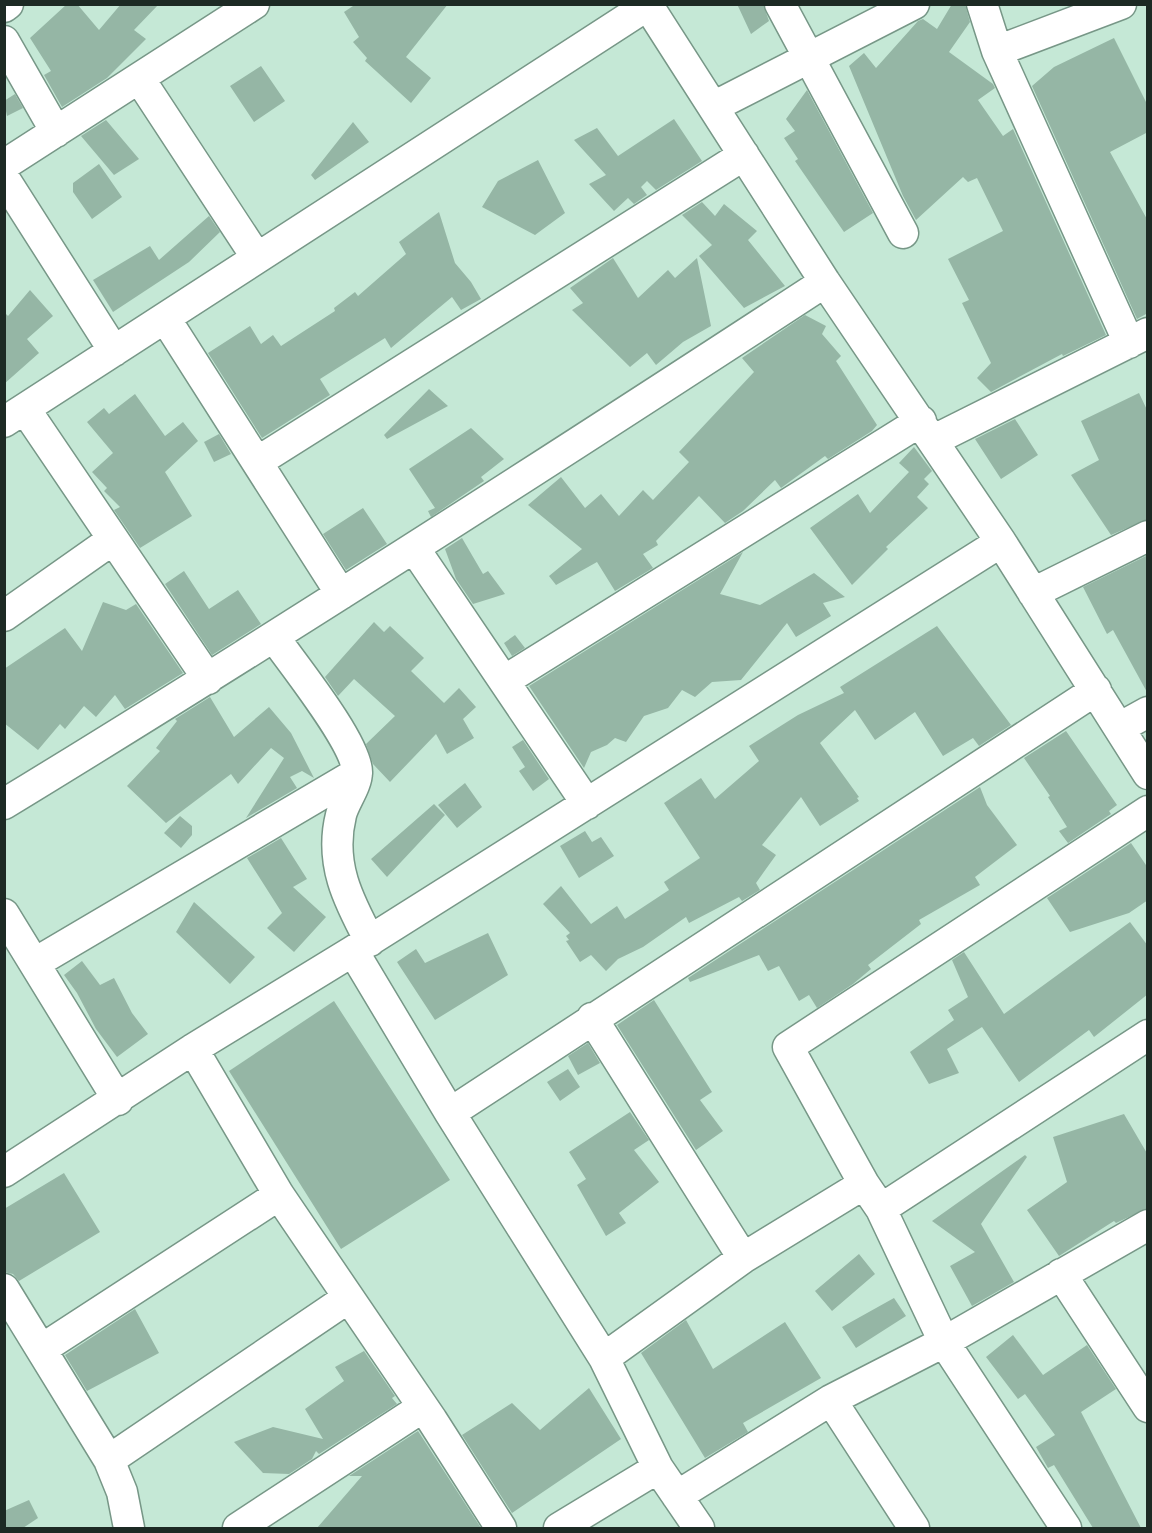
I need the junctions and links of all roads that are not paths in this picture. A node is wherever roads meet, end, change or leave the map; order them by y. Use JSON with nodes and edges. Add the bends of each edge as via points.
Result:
{"nodes":[{"id":1,"x":254,"y":4,"type":"edge"},
{"id":2,"x":780,"y":4,"type":"edge"},
{"id":3,"x":914,"y":4,"type":"edge"},
{"id":4,"x":982,"y":4,"type":"edge"},
{"id":5,"x":1121,"y":4,"type":"edge"},
{"id":6,"x":647,"y":5,"type":"edge"},
{"id":7,"x":4,"y":41,"type":"edge"},
{"id":8,"x":998,"y":51,"type":"junction"},
{"id":9,"x":807,"y":59,"type":"junction"},
{"id":10,"x":139,"y":78,"type":"junction"},
{"id":11,"x":713,"y":107,"type":"junction"},
{"id":12,"x":56,"y":132,"type":"junction"},
{"id":13,"x":744,"y":155,"type":"junction"},
{"id":14,"x":4,"y":165,"type":"edge"},
{"id":15,"x":4,"y":178,"type":"edge"},
{"id":16,"x":903,"y":233,"type":"dead end"},
{"id":17,"x":257,"y":258,"type":"junction"},
{"id":18,"x":825,"y":282,"type":"junction"},
{"id":19,"x":165,"y":318,"type":"junction"},
{"id":20,"x":1138,"y":338,"type":"edge"},
{"id":21,"x":114,"y":351,"type":"junction"},
{"id":22,"x":15,"y":415,"type":"edge"},
{"id":23,"x":928,"y":431,"type":"junction"},
{"id":24,"x":257,"y":462,"type":"junction"},
{"id":25,"x":1148,"y":536,"type":"edge"},
{"id":26,"x":112,"y":540,"type":"junction"},
{"id":27,"x":1001,"y":542,"type":"junction"},
{"id":28,"x":414,"y":548,"type":"junction"},
{"id":29,"x":1033,"y":593,"type":"junction"},
{"id":30,"x":341,"y":594,"type":"junction"},
{"id":31,"x":4,"y":616,"type":"edge"},
{"id":32,"x":274,"y":637,"type":"junction"},
{"id":33,"x":208,"y":680,"type":"junction"},
{"id":34,"x":504,"y":681,"type":"junction"},
{"id":35,"x":1096,"y":690,"type":"junction"},
{"id":36,"x":1148,"y":712,"type":"edge"},
{"id":37,"x":1119,"y":728,"type":"junction"},
{"id":38,"x":357,"y":773,"type":"junction"},
{"id":39,"x":1148,"y":774,"type":"edge"},
{"id":40,"x":4,"y":804,"type":"edge"},
{"id":41,"x":587,"y":804,"type":"junction"},
{"id":42,"x":1148,"y":811,"type":"edge"},
{"id":43,"x":4,"y":914,"type":"edge"},
{"id":44,"x":361,"y":946,"type":"junction"},
{"id":45,"x":34,"y":963,"type":"junction"},
{"id":46,"x":592,"y":1018,"type":"junction"},
{"id":47,"x":1148,"y":1035,"type":"edge"},
{"id":48,"x":193,"y":1049,"type":"junction"},
{"id":49,"x":118,"y":1100,"type":"junction"},
{"id":50,"x":450,"y":1113,"type":"junction"},
{"id":51,"x":4,"y":1172,"type":"edge"},
{"id":52,"x":864,"y":1184,"type":"junction"},
{"id":53,"x":279,"y":1195,"type":"junction"},
{"id":54,"x":881,"y":1209,"type":"junction"},
{"id":55,"x":1148,"y":1225,"type":"edge"},
{"id":56,"x":743,"y":1258,"type":"junction"},
{"id":57,"x":1061,"y":1274,"type":"junction"},
{"id":58,"x":4,"y":1289,"type":"edge"},
{"id":59,"x":348,"y":1298,"type":"junction"},
{"id":60,"x":944,"y":1342,"type":"junction"},
{"id":61,"x":42,"y":1349,"type":"junction"},
{"id":62,"x":604,"y":1358,"type":"junction"},
{"id":63,"x":831,"y":1400,"type":"junction"},
{"id":64,"x":423,"y":1407,"type":"junction"},
{"id":65,"x":1148,"y":1407,"type":"edge"},
{"id":66,"x":109,"y":1460,"type":"junction"},
{"id":67,"x":658,"y":1468,"type":"junction"},
{"id":68,"x":677,"y":1496,"type":"junction"},
{"id":69,"x":120,"y":1524,"type":"edge"},
{"id":70,"x":238,"y":1528,"type":"edge"},
{"id":71,"x":501,"y":1528,"type":"edge"},
{"id":72,"x":559,"y":1528,"type":"edge"},
{"id":73,"x":699,"y":1528,"type":"edge"},
{"id":74,"x":914,"y":1528,"type":"edge"},
{"id":75,"x":1066,"y":1528,"type":"edge"}],
"edges":[{"from":1,"to":10,"type":"street"},
{"from":2,"to":9,"type":"street"},
{"from":3,"to":9,"type":"street"},
{"from":4,"to":8,"type":"street"},
{"from":5,"to":8,"type":"street"},
{"from":6,"to":11,"type":"street"},
{"from":6,"to":17,"type":"street"},
{"from":7,"to":12,"type":"street"},
{"from":8,"to":20,"type":"street"},
{"from":9,"to":11,"type":"street"},
{"from":9,"to":16,"type":"street"},
{"from":10,"to":12,"type":"street"},
{"from":10,"to":17,"type":"street"},
{"from":11,"to":13,"type":"street"},
{"from":12,"to":14,"type":"street"},
{"from":13,"to":18,"type":"street"},
{"from":13,"to":24,"type":"street"},
{"from":15,"to":21,"type":"street"},
{"from":17,"to":19,"type":"street"},
{"from":18,"to":23,"type":"street"},
{"from":18,"to":28,"type":"street"},
{"from":19,"to":21,"type":"street"},
{"from":19,"to":24,"type":"street"},
{"from":20,"to":23,"type":"street"},
{"from":21,"to":22,"type":"street"},
{"from":22,"to":26,"type":"street"},
{"from":23,"to":27,"type":"street"},
{"from":23,"to":34,"type":"street"},
{"from":24,"to":30,"type":"street"},
{"from":25,"to":29,"type":"street"},
{"from":26,"to":31,"type":"street"},
{"from":26,"to":33,"type":"street"},
{"from":27,"to":29,"type":"street"},
{"from":27,"to":41,"type":"street"},
{"from":28,"to":30,"type":"street"},
{"from":28,"to":34,"type":"street"},
{"from":29,"to":35,"type":"street"},
{"from":30,"to":32,"type":"street"},
{"from":32,"to":33,"type":"street"},
{"from":32,"to":38,"type":"street","via":[[332,718],[349,748]]},
{"from":33,"to":40,"type":"street"},
{"from":34,"to":41,"type":"street"},
{"from":35,"to":37,"type":"street"},
{"from":35,"to":46,"type":"street"},
{"from":36,"to":37,"type":"street"},
{"from":37,"to":39,"type":"street"},
{"from":38,"to":44,"type":"street","via":[[340,816],[338,868]]},
{"from":38,"to":45,"type":"street"},
{"from":41,"to":44,"type":"street"},
{"from":42,"to":52,"type":"street","via":[[788,1047]]},
{"from":43,"to":45,"type":"street"},
{"from":44,"to":48,"type":"street"},
{"from":44,"to":50,"type":"street"},
{"from":45,"to":49,"type":"street"},
{"from":46,"to":50,"type":"street"},
{"from":46,"to":56,"type":"street"},
{"from":47,"to":54,"type":"street"},
{"from":48,"to":49,"type":"street"},
{"from":48,"to":53,"type":"street"},
{"from":49,"to":51,"type":"street"},
{"from":50,"to":62,"type":"street"},
{"from":52,"to":54,"type":"street"},
{"from":52,"to":56,"type":"street"},
{"from":53,"to":59,"type":"street"},
{"from":53,"to":61,"type":"street"},
{"from":54,"to":60,"type":"street"},
{"from":55,"to":57,"type":"street"},
{"from":56,"to":62,"type":"street"},
{"from":57,"to":60,"type":"street"},
{"from":57,"to":65,"type":"street"},
{"from":58,"to":61,"type":"street"},
{"from":59,"to":64,"type":"street"},
{"from":59,"to":66,"type":"street"},
{"from":60,"to":63,"type":"street"},
{"from":60,"to":75,"type":"street"},
{"from":61,"to":66,"type":"street"},
{"from":62,"to":67,"type":"street"},
{"from":63,"to":68,"type":"street"},
{"from":63,"to":74,"type":"street"},
{"from":64,"to":70,"type":"street"},
{"from":64,"to":71,"type":"street"},
{"from":66,"to":69,"type":"street","via":[[122,1492]]},
{"from":67,"to":68,"type":"street"},
{"from":67,"to":72,"type":"street"},
{"from":68,"to":73,"type":"street"}]}
